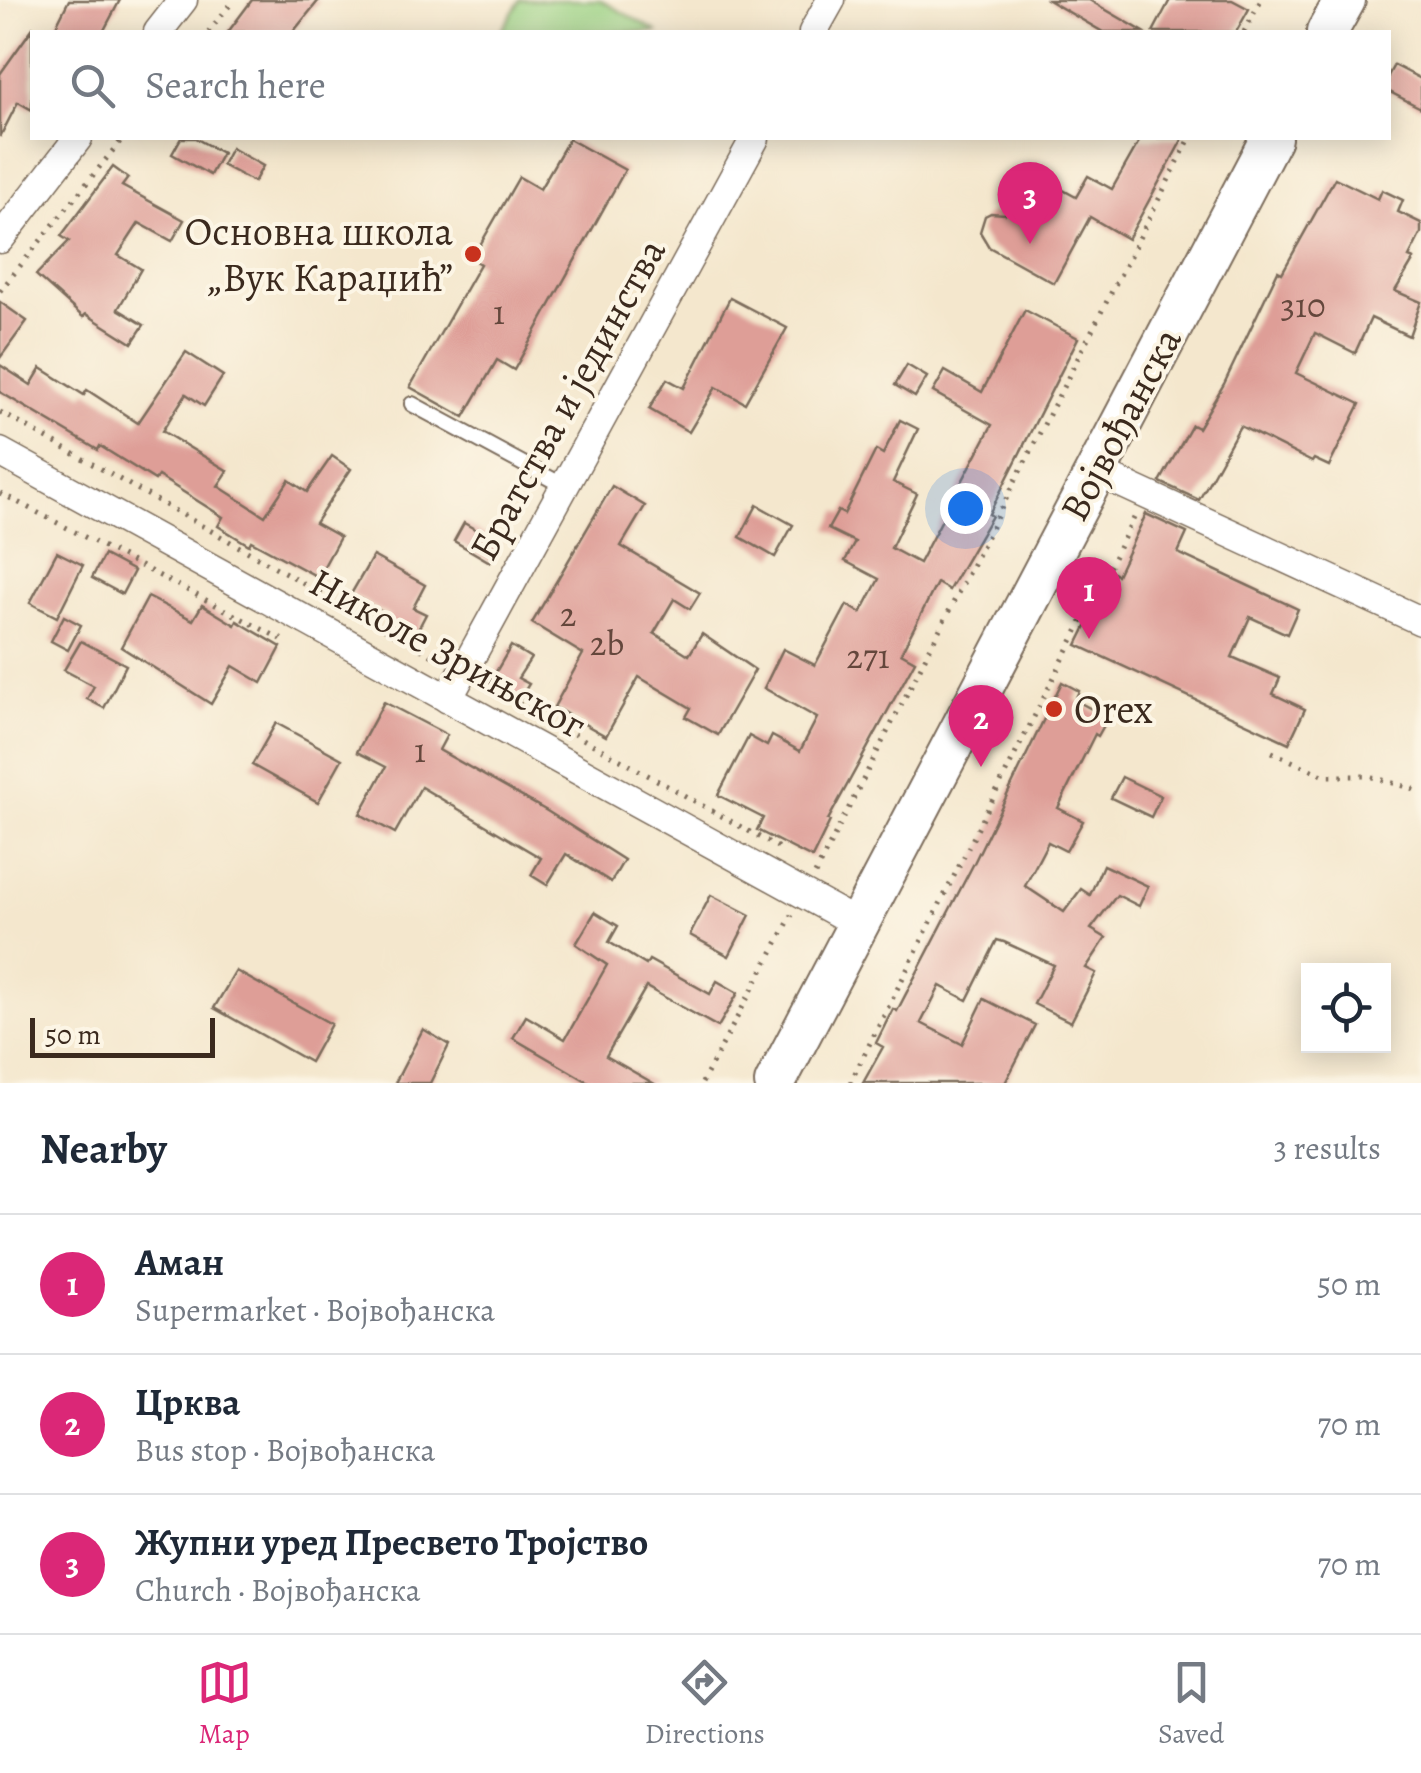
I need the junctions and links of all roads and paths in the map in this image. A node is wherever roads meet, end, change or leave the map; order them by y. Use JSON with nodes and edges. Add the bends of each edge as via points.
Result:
{"nodes":[{"id":1,"x":183,"y":0,"type":"edge"},
{"id":2,"x":234,"y":0,"type":"edge"},
{"id":3,"x":831,"y":0,"type":"edge"},
{"id":4,"x":1261,"y":0,"type":"edge"},
{"id":5,"x":1345,"y":0,"type":"edge"},
{"id":6,"x":160,"y":30,"type":"edge"},
{"id":7,"x":210,"y":30,"type":"edge"},
{"id":8,"x":814,"y":30,"type":"edge"},
{"id":9,"x":1245,"y":30,"type":"edge"},
{"id":10,"x":1328,"y":30,"type":"edge"},
{"id":11,"x":76,"y":140,"type":"edge"},
{"id":12,"x":121,"y":140,"type":"edge"},
{"id":13,"x":754,"y":140,"type":"edge"},
{"id":14,"x":1189,"y":140,"type":"edge"},
{"id":15,"x":1270,"y":140,"type":"edge"},
{"id":16,"x":0,"y":239,"type":"edge"},
{"id":17,"x":0,"y":291,"type":"edge"},
{"id":18,"x":412,"y":404,"type":"dead end"},
{"id":19,"x":0,"y":412,"type":"edge"},
{"id":20,"x":0,"y":452,"type":"edge"},
{"id":21,"x":1095,"y":471,"type":"junction"},
{"id":22,"x":564,"y":486,"type":"junction"},
{"id":23,"x":1145,"y":496,"type":"junction"},
{"id":24,"x":1421,"y":621,"type":"edge"},
{"id":25,"x":462,"y":672,"type":"junction"},
{"id":26,"x":448,"y":699,"type":"junction"},
{"id":27,"x":1272,"y":752,"type":"dead end"},
{"id":28,"x":1421,"y":791,"type":"edge"},
{"id":29,"x":783,"y":850,"type":"dead end"},
{"id":30,"x":804,"y":895,"type":"junction"},
{"id":31,"x":858,"y":924,"type":"junction"},
{"id":32,"x":702,"y":1083,"type":"edge"},
{"id":33,"x":775,"y":1083,"type":"edge"},
{"id":34,"x":850,"y":1083,"type":"edge"}],
"edges":[{"from":1,"to":6,"type":"street"},
{"from":2,"to":7,"type":"path"},
{"from":3,"to":8,"type":"street"},
{"from":4,"to":9,"type":"path"},
{"from":5,"to":10,"type":"main road"},
{"from":11,"to":16,"type":"street"},
{"from":12,"to":17,"type":"path"},
{"from":13,"to":22,"type":"street","name":"Братства и јединства"},
{"from":14,"to":30,"type":"path"},
{"from":15,"to":21,"type":"main road","name":"Војвођанска"},
{"from":18,"to":22,"type":"lane"},
{"from":19,"to":25,"type":"path"},
{"from":20,"to":26,"type":"street","name":"Николе Зрињског"},
{"from":21,"to":23,"type":"street"},
{"from":21,"to":31,"type":"main road","name":"Војвођанска"},
{"from":22,"to":25,"type":"street","name":"Братства и јединства"},
{"from":23,"to":24,"type":"street"},
{"from":23,"to":34,"type":"path"},
{"from":25,"to":26,"type":"street","name":"Братства и јединства"},
{"from":25,"to":29,"type":"path"},
{"from":26,"to":30,"type":"street","name":"Николе Зрињског"},
{"from":27,"to":28,"type":"path","via":[[1325,776],[1369,776]]},
{"from":30,"to":31,"type":"street","name":"Николе Зрињског"},
{"from":30,"to":32,"type":"path"},
{"from":31,"to":33,"type":"main road","name":"Војвођанска"}]}
